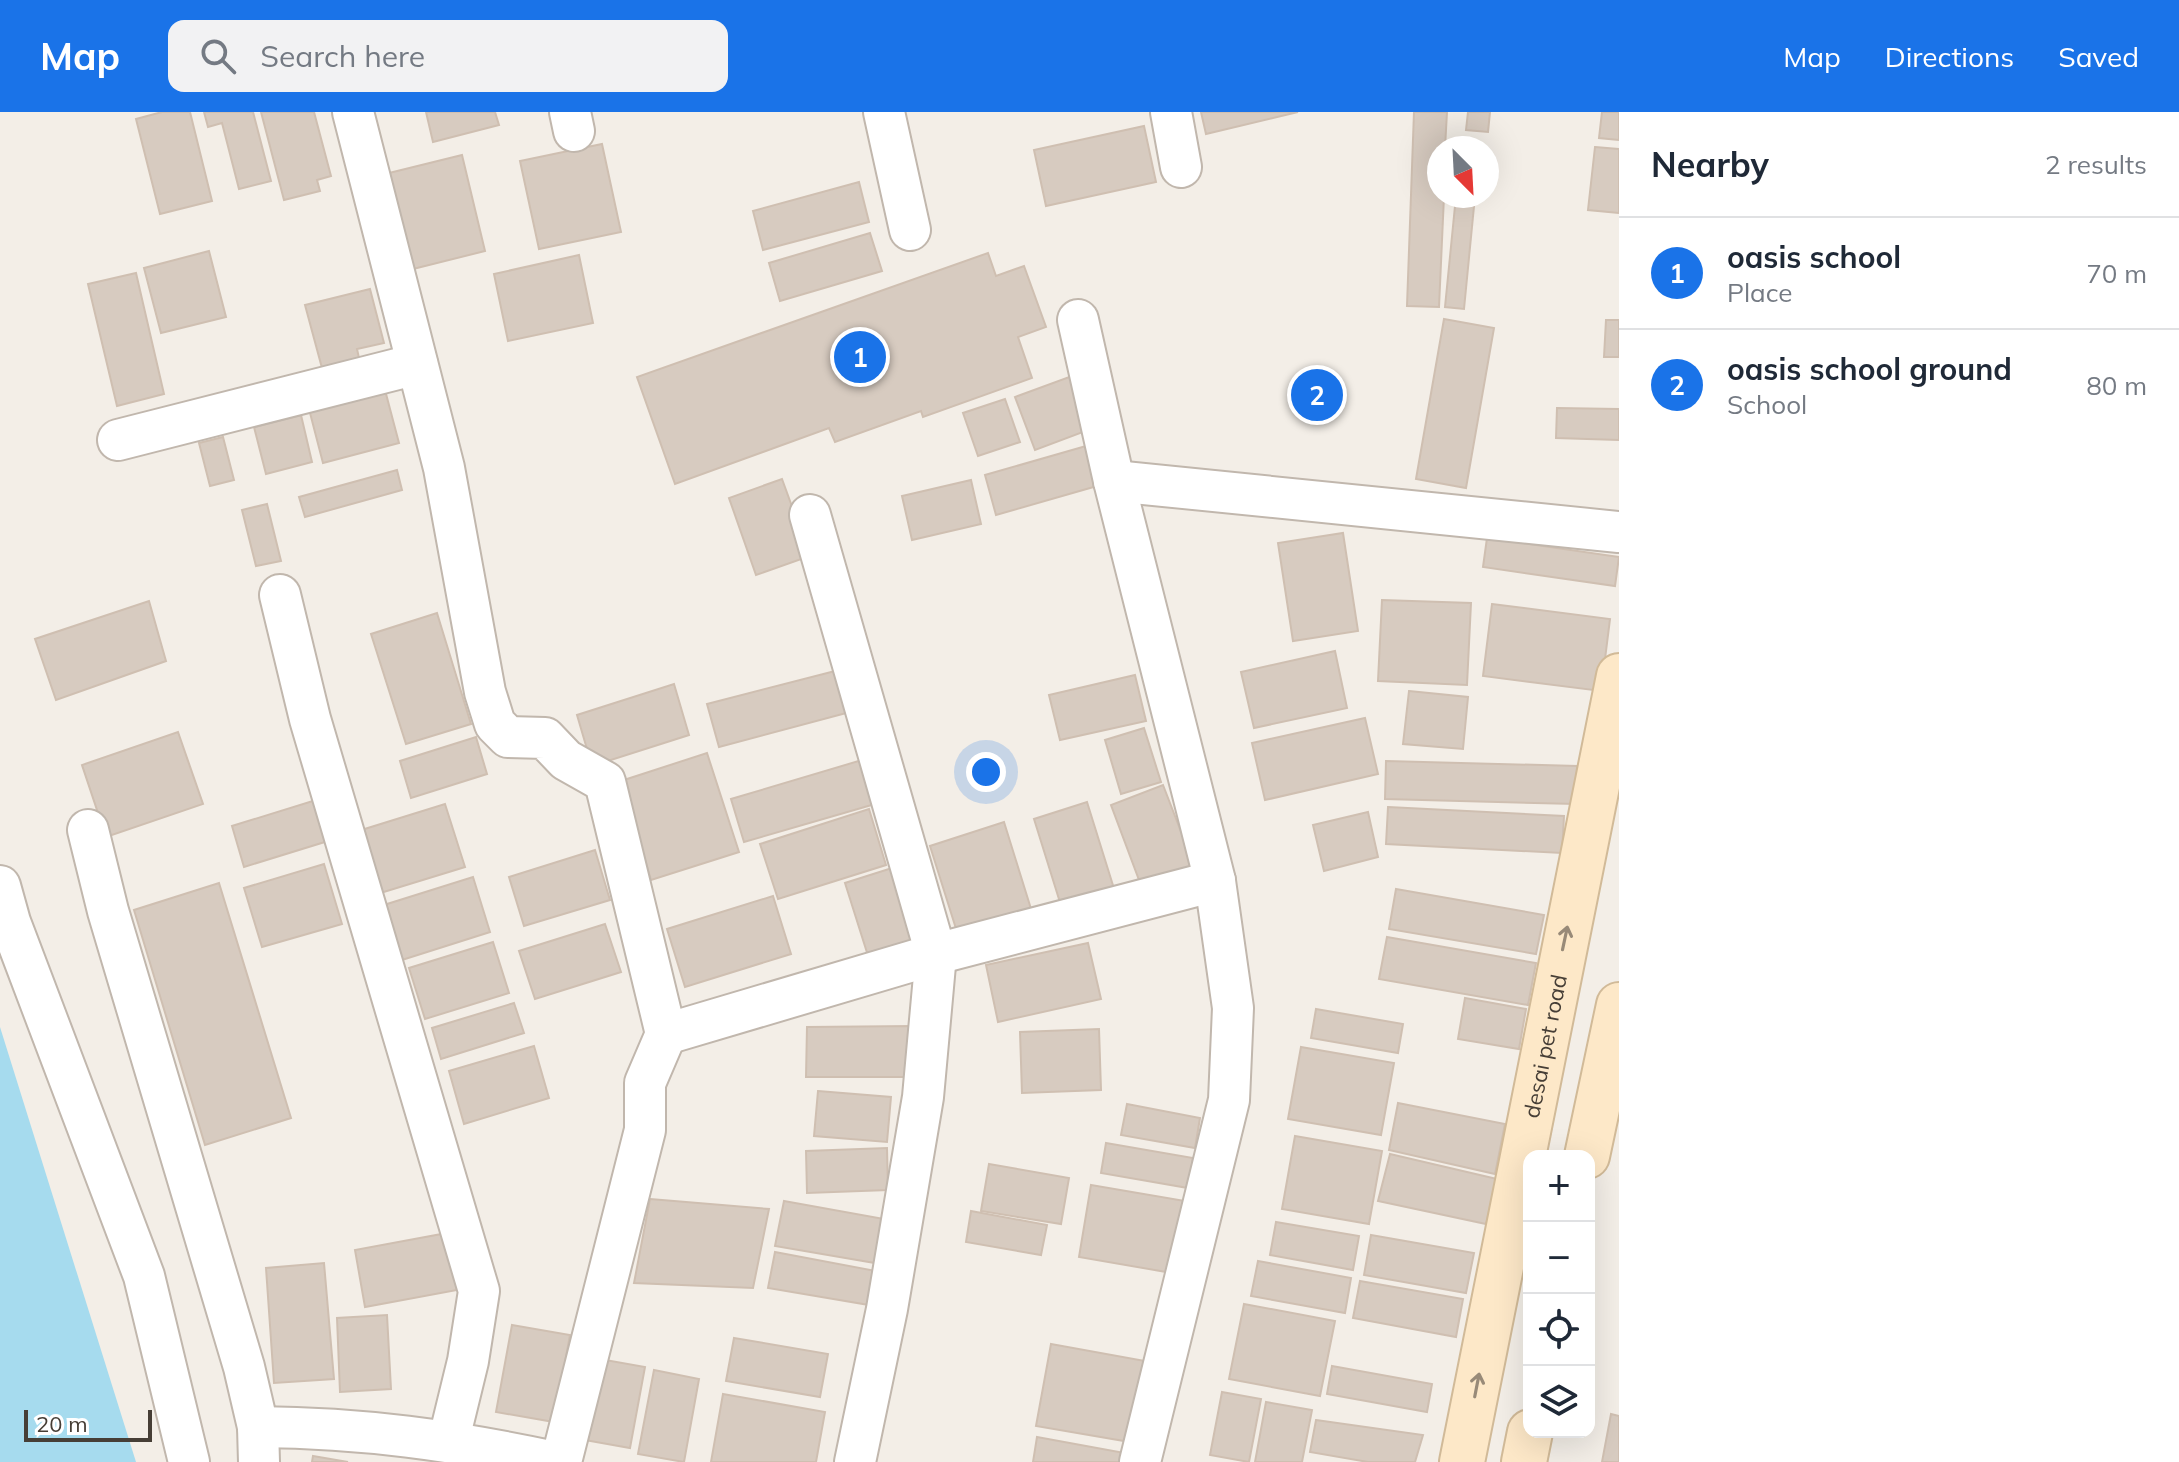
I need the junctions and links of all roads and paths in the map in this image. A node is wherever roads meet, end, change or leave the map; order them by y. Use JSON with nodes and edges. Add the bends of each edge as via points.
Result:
{"nodes":[{"id":1,"x":353,"y":112,"type":"edge"},
{"id":2,"x":884,"y":112,"type":"edge"},
{"id":3,"x":1171,"y":112,"type":"edge"},
{"id":4,"x":1181,"y":167,"type":"dead end"},
{"id":5,"x":910,"y":230,"type":"dead end"},
{"id":6,"x":1078,"y":320,"type":"dead end"},
{"id":7,"x":417,"y":364,"type":"junction"},
{"id":8,"x":118,"y":440,"type":"dead end"},
{"id":9,"x":1114,"y":481,"type":"junction"},
{"id":10,"x":810,"y":515,"type":"dead end"},
{"id":11,"x":1619,"y":532,"type":"edge"},
{"id":12,"x":280,"y":595,"type":"dead end"},
{"id":13,"x":1619,"y":676,"type":"edge"},
{"id":14,"x":1606,"y":795,"type":"edge"},
{"id":15,"x":88,"y":830,"type":"dead end"},
{"id":16,"x":1215,"y":881,"type":"junction"},
{"id":17,"x":0,"y":886,"type":"edge"},
{"id":18,"x":936,"y":954,"type":"junction"},
{"id":19,"x":1619,"y":1005,"type":"edge"},
{"id":20,"x":666,"y":1034,"type":"junction"},
{"id":21,"x":1600,"y":1130,"type":"edge"},
{"id":22,"x":1529,"y":1438,"type":"edge"},
{"id":23,"x":449,"y":1439,"type":"junction"},
{"id":24,"x":258,"y":1444,"type":"edge"},
{"id":25,"x":189,"y":1462,"type":"edge"},
{"id":26,"x":555,"y":1462,"type":"edge"},
{"id":27,"x":561,"y":1462,"type":"edge"},
{"id":28,"x":855,"y":1462,"type":"edge"},
{"id":29,"x":1140,"y":1462,"type":"edge"},
{"id":30,"x":1462,"y":1462,"type":"edge"},
{"id":31,"x":1524,"y":1462,"type":"edge"}],
"edges":[{"from":1,"to":7,"type":"street"},
{"from":2,"to":5,"type":"street"},
{"from":3,"to":4,"type":"street"},
{"from":6,"to":9,"type":"street"},
{"from":7,"to":8,"type":"street"},
{"from":7,"to":20,"type":"street","via":[[444,468],[495,724],[508,737],[545,738],[566,760],[605,782]]},
{"from":9,"to":11,"type":"street"},
{"from":9,"to":16,"type":"street"},
{"from":10,"to":18,"type":"street"},
{"from":12,"to":23,"type":"street","via":[[310,719],[479,1291]]},
{"from":13,"to":14,"type":"street","name":"desai pet road"},
{"from":30,"to":14,"type":"street","name":"desai pet road","one_way":true},
{"from":15,"to":24,"type":"street","via":[[240,1353]]},
{"from":16,"to":18,"type":"street"},
{"from":16,"to":29,"type":"street","via":[[1233,1008],[1229,1100]]},
{"from":17,"to":25,"type":"street","via":[[144,1276]]},
{"from":18,"to":20,"type":"street"},
{"from":18,"to":28,"type":"street","via":[[923,1097]]},
{"from":19,"to":21,"type":"street"},
{"from":20,"to":27,"type":"street","via":[[645,1083],[645,1130]]},
{"from":22,"to":31,"type":"street"},
{"from":23,"to":24,"type":"street","via":[[341,1427]]},
{"from":23,"to":26,"type":"street"}]}
